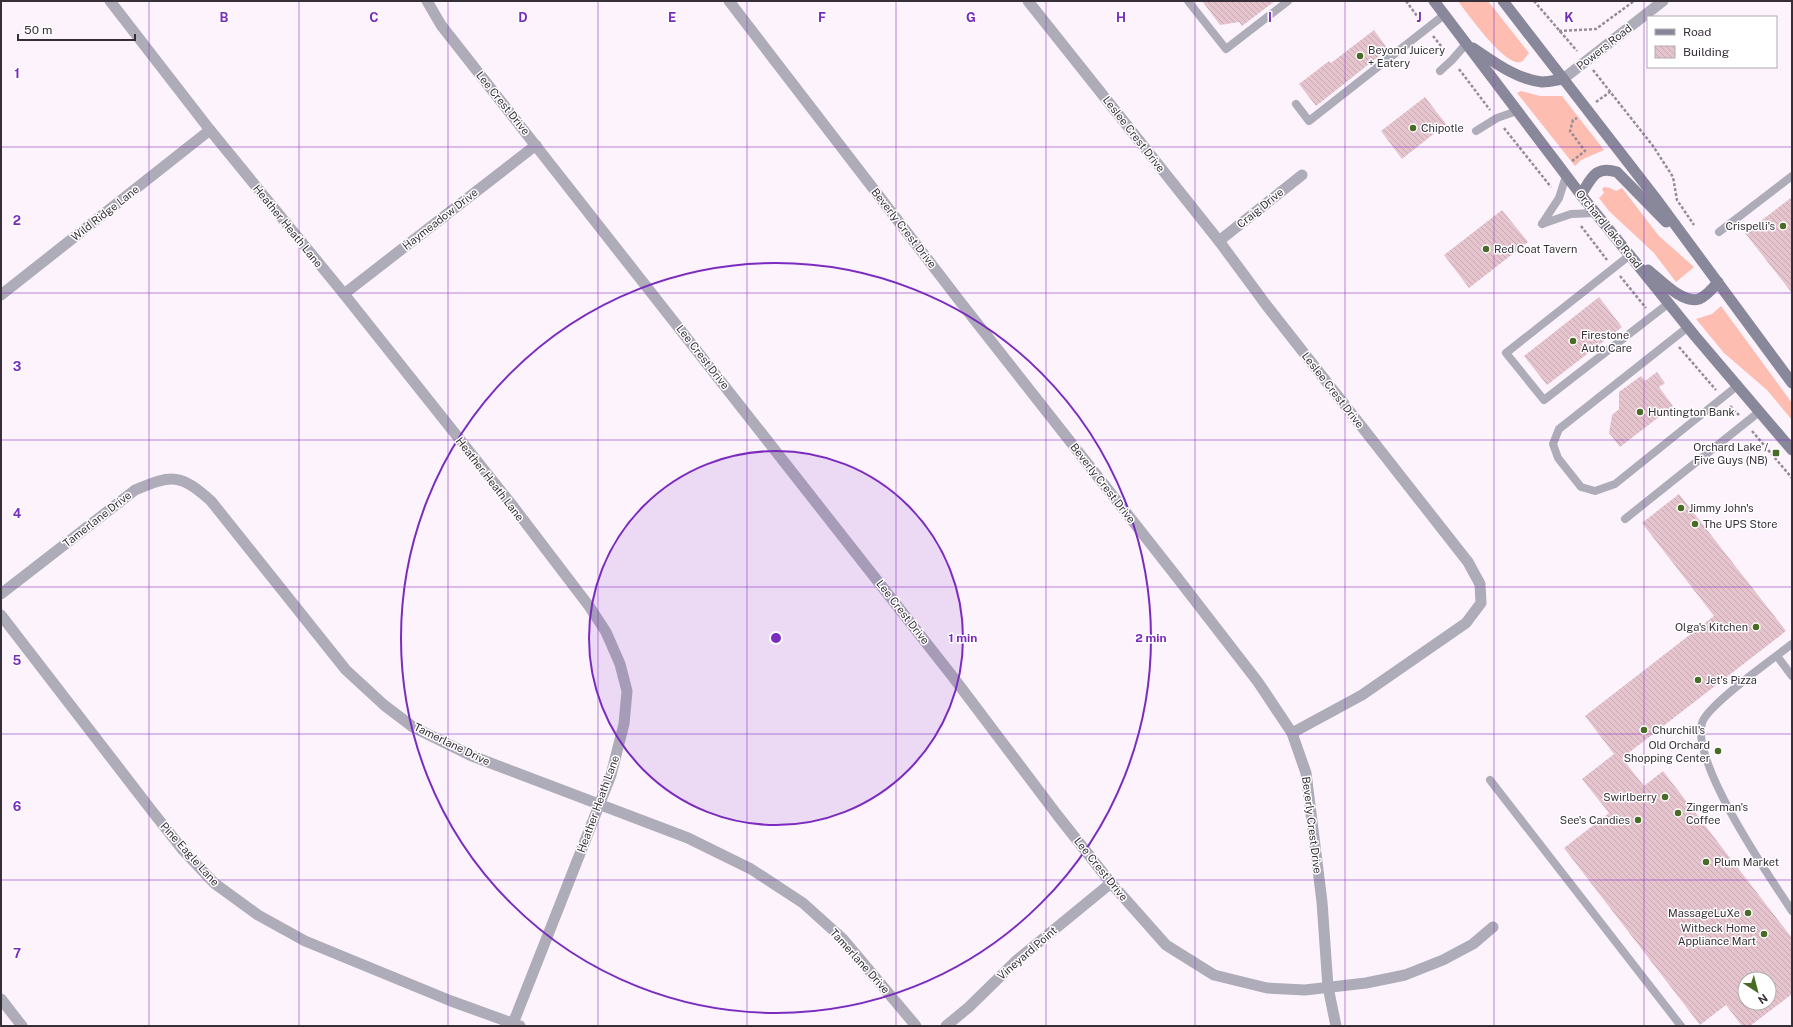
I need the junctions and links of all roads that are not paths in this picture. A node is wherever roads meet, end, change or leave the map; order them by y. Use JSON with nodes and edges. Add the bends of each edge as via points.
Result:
{"nodes":[{"id":1,"x":110,"y":1,"type":"edge"},
{"id":2,"x":427,"y":1,"type":"edge"},
{"id":3,"x":729,"y":1,"type":"edge"},
{"id":4,"x":1028,"y":1,"type":"edge"},
{"id":5,"x":1188,"y":1,"type":"edge"},
{"id":6,"x":1288,"y":1,"type":"edge"},
{"id":7,"x":1434,"y":1,"type":"edge"},
{"id":8,"x":1503,"y":1,"type":"edge"},
{"id":9,"x":1663,"y":1,"type":"edge"},
{"id":10,"x":1444,"y":15,"type":"junction"},
{"id":11,"x":1466,"y":44,"type":"junction"},
{"id":12,"x":1440,"y":71,"type":"dead end"},
{"id":13,"x":1563,"y":79,"type":"junction"},
{"id":14,"x":1296,"y":104,"type":"dead end"},
{"id":15,"x":1517,"y":111,"type":"junction"},
{"id":16,"x":210,"y":130,"type":"junction"},
{"id":17,"x":1476,"y":131,"type":"dead end"},
{"id":18,"x":536,"y":145,"type":"junction"},
{"id":19,"x":1302,"y":175,"type":"dead end"},
{"id":20,"x":1566,"y":176,"type":"junction"},
{"id":21,"x":1792,"y":176,"type":"edge"},
{"id":22,"x":1581,"y":195,"type":"junction"},
{"id":23,"x":1595,"y":212,"type":"junction"},
{"id":24,"x":1719,"y":232,"type":"dead end"},
{"id":25,"x":1219,"y":241,"type":"junction"},
{"id":26,"x":1695,"y":251,"type":"junction"},
{"id":27,"x":1632,"y":257,"type":"junction"},
{"id":28,"x":1718,"y":282,"type":"junction"},
{"id":29,"x":344,"y":294,"type":"junction"},
{"id":30,"x":1,"y":295,"type":"edge"},
{"id":31,"x":1669,"y":303,"type":"junction"},
{"id":32,"x":1688,"y":327,"type":"junction"},
{"id":33,"x":1792,"y":383,"type":"edge"},
{"id":34,"x":1738,"y":386,"type":"junction"},
{"id":35,"x":1759,"y":412,"type":"junction"},
{"id":36,"x":1792,"y":450,"type":"edge"},
{"id":37,"x":1624,"y":519,"type":"dead end"},
{"id":38,"x":1,"y":594,"type":"edge"},
{"id":39,"x":1,"y":615,"type":"edge"},
{"id":40,"x":1792,"y":644,"type":"edge"},
{"id":41,"x":1777,"y":656,"type":"junction"},
{"id":42,"x":1792,"y":676,"type":"edge"},
{"id":43,"x":1292,"y":732,"type":"junction"},
{"id":44,"x":1490,"y":780,"type":"dead end"},
{"id":45,"x":599,"y":806,"type":"junction"},
{"id":46,"x":1111,"y":883,"type":"junction"},
{"id":47,"x":1792,"y":911,"type":"edge"},
{"id":48,"x":1492,"y":928,"type":"dead end"},
{"id":49,"x":1328,"y":987,"type":"junction"},
{"id":50,"x":1,"y":999,"type":"edge"},
{"id":51,"x":515,"y":1025,"type":"edge"},
{"id":52,"x":22,"y":1026,"type":"edge"},
{"id":53,"x":916,"y":1026,"type":"edge"},
{"id":54,"x":946,"y":1026,"type":"edge"},
{"id":55,"x":1336,"y":1026,"type":"edge"},
{"id":56,"x":1681,"y":1026,"type":"edge"}],
"edges":[{"from":1,"to":16,"type":"street","name":"Heather Heath Lane"},
{"from":2,"to":18,"type":"street","name":"Lee Crest Drive","via":[[441,25]]},
{"from":3,"to":43,"type":"street","name":"Beverly Crest Drive","via":[[962,304],[1205,613],[1258,682]]},
{"from":4,"to":25,"type":"street","name":"Leslee Crest Drive"},
{"from":5,"to":6,"type":"lane","via":[[1226,49]]},
{"from":7,"to":10,"type":"main road","name":"Orchard Lake Road"},
{"from":8,"to":13,"type":"main road"},
{"from":9,"to":13,"type":"street","name":"Powers Road"},
{"from":10,"to":11,"type":"main road","name":"Orchard Lake Road"},
{"from":10,"to":14,"type":"lane","via":[[1309,121]]},
{"from":11,"to":12,"type":"lane"},
{"from":11,"to":13,"type":"main road","via":[[1522,77],[1543,82]]},
{"from":11,"to":15,"type":"main road","name":"Orchard Lake Road"},
{"from":13,"to":26,"type":"main road"},
{"from":15,"to":17,"type":"lane","via":[[1497,118]]},
{"from":15,"to":20,"type":"main road","name":"Orchard Lake Road"},
{"from":16,"to":29,"type":"street","name":"Heather Heath Lane"},
{"from":16,"to":30,"type":"street","name":"Wild Ridge Lane"},
{"from":18,"to":29,"type":"street","name":"Haymeadow Drive"},
{"from":18,"to":46,"type":"street","name":"Lee Crest Drive"},
{"from":19,"to":25,"type":"street","name":"Craig Drive"},
{"from":20,"to":22,"type":"main road","name":"Orchard Lake Road"},
{"from":20,"to":23,"type":"lane","via":[[1560,198],[1542,224],[1571,214]]},
{"from":21,"to":24,"type":"lane"},
{"from":22,"to":23,"type":"main road","name":"Orchard Lake Road"},
{"from":22,"to":26,"type":"main road","via":[[1591,178],[1600,171],[1607,169],[1617,172]]},
{"from":23,"to":27,"type":"main road","name":"Orchard Lake Road"},
{"from":25,"to":43,"type":"street","name":"Leslee Crest Drive","via":[[1468,562],[1480,584],[1481,603],[1466,623],[1362,695]]},
{"from":26,"to":28,"type":"main road"},
{"from":27,"to":28,"type":"main road","via":[[1678,295],[1688,300],[1700,298]]},
{"from":27,"to":31,"type":"main road","name":"Orchard Lake Road"},
{"from":27,"to":31,"type":"lane","via":[[1614,268],[1506,353],[1544,400]]},
{"from":28,"to":33,"type":"main road"},
{"from":29,"to":45,"type":"street","name":"Heather Heath Lane","via":[[512,505],[606,632],[620,664],[627,691],[624,724],[611,775]]},
{"from":31,"to":32,"type":"main road","name":"Orchard Lake Road"},
{"from":32,"to":34,"type":"main road","name":"Orchard Lake Road"},
{"from":32,"to":34,"type":"lane","via":[[1559,430],[1553,444],[1558,458],[1581,487],[1595,491],[1615,484]]},
{"from":34,"to":35,"type":"main road","name":"Orchard Lake Road"},
{"from":35,"to":36,"type":"main road","name":"Orchard Lake Road"},
{"from":35,"to":37,"type":"lane"},
{"from":38,"to":45,"type":"street","name":"Tamerlane Drive","via":[[135,490],[158,480],[180,479],[195,486],[211,501],[346,670],[384,705],[413,727],[472,756]]},
{"from":39,"to":51,"type":"street","name":"Pine Eagle Lane","via":[[152,811],[214,884],[258,915],[305,941]]},
{"from":40,"to":41,"type":"lane"},
{"from":41,"to":42,"type":"lane"},
{"from":41,"to":47,"type":"lane","via":[[1716,703],[1702,723],[1702,749],[1716,785],[1751,849]]},
{"from":43,"to":49,"type":"street","name":"Beverly Crest Drive","via":[[1306,773],[1322,902]]},
{"from":44,"to":56,"type":"lane"},
{"from":45,"to":51,"type":"street","name":"Heather Heath Lane"},
{"from":45,"to":53,"type":"street","name":"Tamerlane Drive","via":[[688,838],[751,869],[803,903],[843,939]]},
{"from":46,"to":49,"type":"street","name":"Lee Crest Drive","via":[[1166,945],[1214,975],[1267,988],[1305,990]]},
{"from":46,"to":54,"type":"street","name":"Vineyard Point","via":[[1017,960],[969,1008]]},
{"from":48,"to":49,"type":"street","name":"Lee Crest Drive","via":[[1473,944],[1443,960],[1405,975]]},
{"from":49,"to":55,"type":"street","name":"Beverly Crest Drive"},
{"from":50,"to":52,"type":"street"}]}
